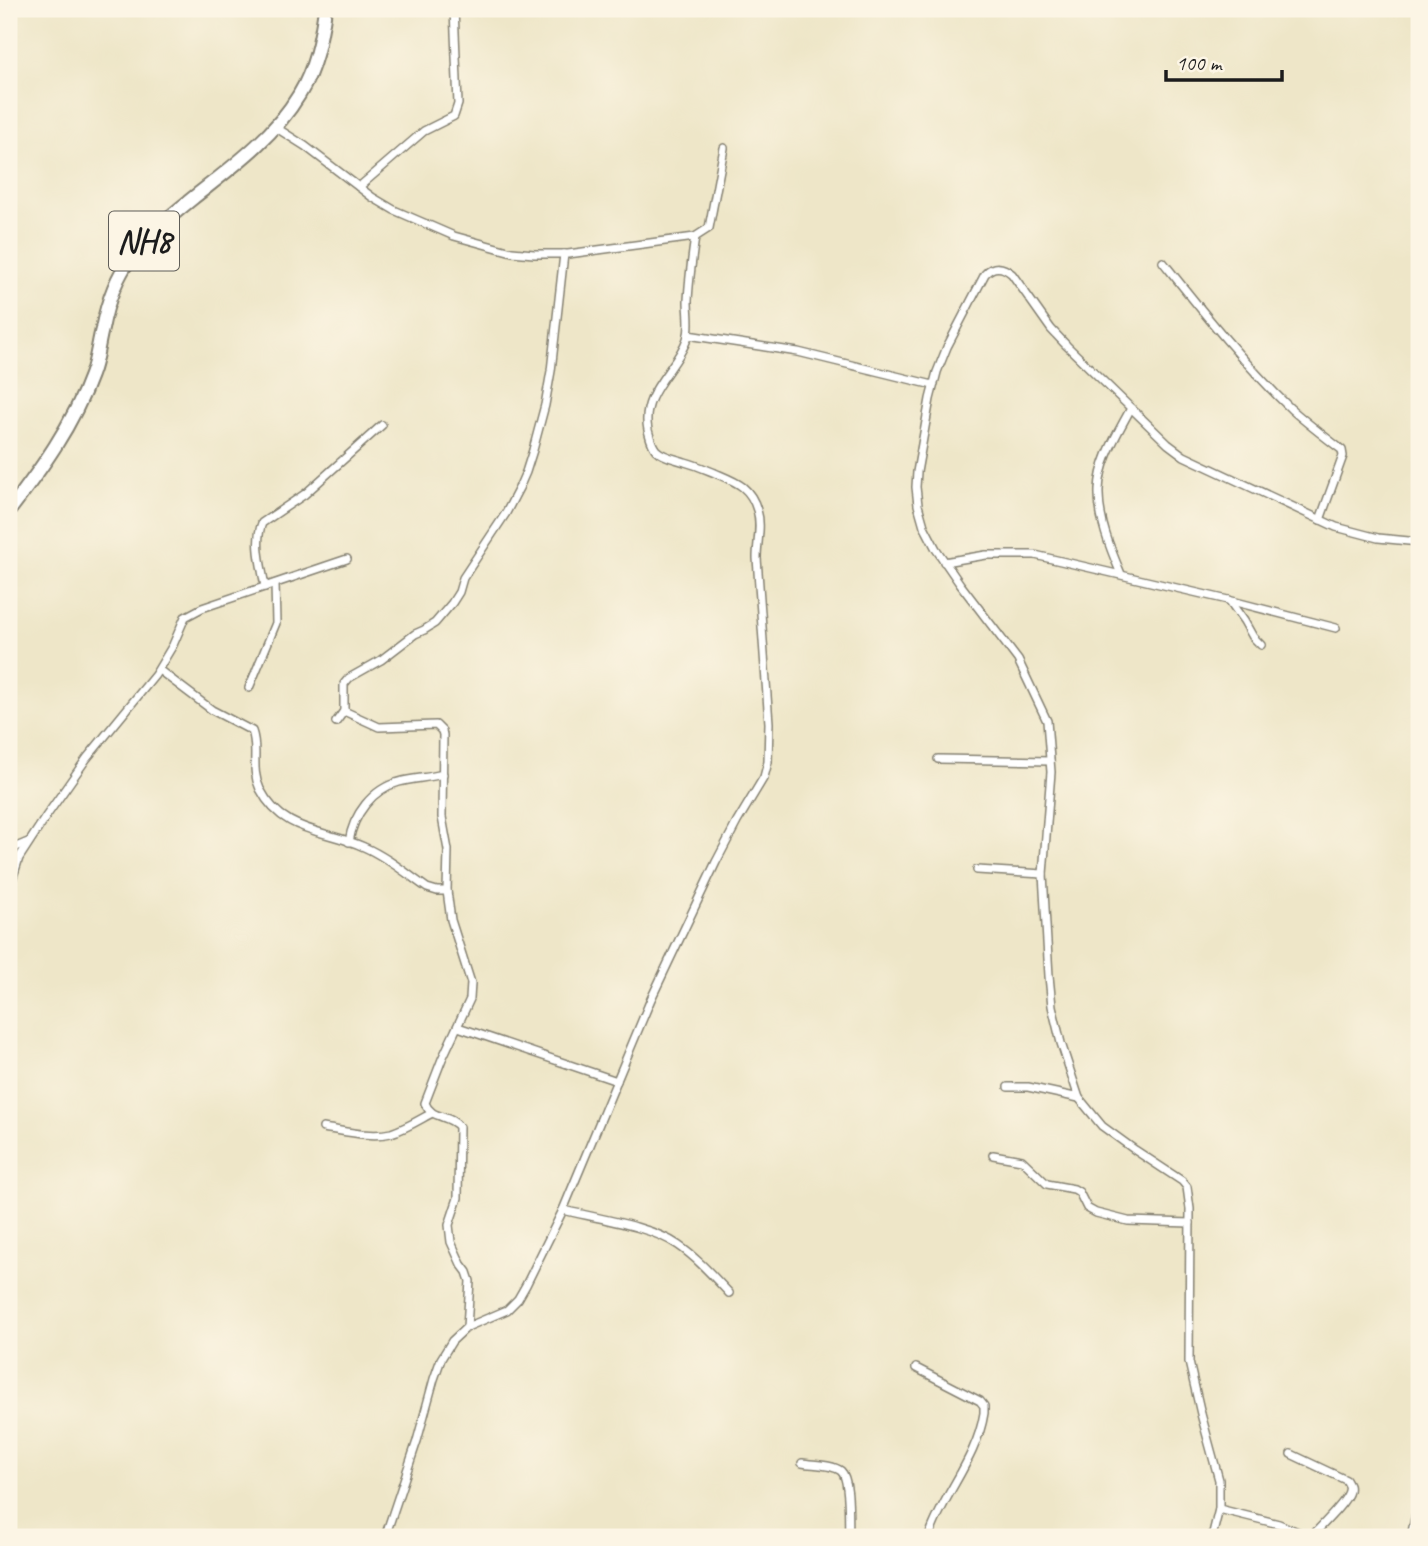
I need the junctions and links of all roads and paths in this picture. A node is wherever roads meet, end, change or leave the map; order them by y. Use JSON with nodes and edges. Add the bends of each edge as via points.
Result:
{"nodes":[{"id":1,"x":325,"y":9,"type":"edge"},
{"id":2,"x":454,"y":9,"type":"edge"},
{"id":3,"x":275,"y":127,"type":"junction"},
{"id":4,"x":724,"y":148,"type":"dead end"},
{"id":5,"x":359,"y":187,"type":"junction"},
{"id":6,"x":695,"y":237,"type":"junction"},
{"id":7,"x":564,"y":254,"type":"junction"},
{"id":8,"x":1163,"y":262,"type":"dead end"},
{"id":9,"x":688,"y":335,"type":"junction"},
{"id":10,"x":933,"y":385,"type":"junction"},
{"id":11,"x":1131,"y":408,"type":"junction"},
{"id":12,"x":382,"y":425,"type":"dead end"},
{"id":13,"x":9,"y":511,"type":"edge"},
{"id":14,"x":1320,"y":520,"type":"junction"},
{"id":15,"x":1419,"y":542,"type":"edge"},
{"id":16,"x":347,"y":559,"type":"dead end"},
{"id":17,"x":944,"y":562,"type":"junction"},
{"id":18,"x":1121,"y":574,"type":"junction"},
{"id":19,"x":275,"y":584,"type":"junction"},
{"id":20,"x":265,"y":587,"type":"junction"},
{"id":21,"x":1228,"y":600,"type":"junction"},
{"id":22,"x":1336,"y":628,"type":"dead end"},
{"id":23,"x":1261,"y":645,"type":"dead end"},
{"id":24,"x":159,"y":670,"type":"junction"},
{"id":25,"x":249,"y":688,"type":"dead end"},
{"id":26,"x":344,"y":711,"type":"junction"},
{"id":27,"x":335,"y":722,"type":"dead end"},
{"id":28,"x":938,"y":759,"type":"dead end"},
{"id":29,"x":1050,"y":761,"type":"junction"},
{"id":30,"x":443,"y":774,"type":"junction"},
{"id":31,"x":28,"y":842,"type":"junction"},
{"id":32,"x":349,"y":842,"type":"junction"},
{"id":33,"x":9,"y":850,"type":"edge"},
{"id":34,"x":977,"y":870,"type":"dead end"},
{"id":35,"x":1043,"y":874,"type":"junction"},
{"id":36,"x":9,"y":889,"type":"edge"},
{"id":37,"x":447,"y":891,"type":"junction"},
{"id":38,"x":458,"y":1027,"type":"junction"},
{"id":39,"x":617,"y":1081,"type":"junction"},
{"id":40,"x":1008,"y":1087,"type":"dead end"},
{"id":41,"x":1079,"y":1098,"type":"junction"},
{"id":42,"x":432,"y":1113,"type":"junction"},
{"id":43,"x":323,"y":1128,"type":"dead end"},
{"id":44,"x":9,"y":1138,"type":"edge"},
{"id":45,"x":993,"y":1155,"type":"dead end"},
{"id":46,"x":9,"y":1184,"type":"edge"},
{"id":47,"x":563,"y":1210,"type":"junction"},
{"id":48,"x":1189,"y":1223,"type":"junction"},
{"id":49,"x":729,"y":1293,"type":"dead end"},
{"id":50,"x":467,"y":1327,"type":"junction"},
{"id":51,"x":916,"y":1368,"type":"dead end"},
{"id":52,"x":1291,"y":1454,"type":"dead end"},
{"id":53,"x":802,"y":1463,"type":"dead end"},
{"id":54,"x":1419,"y":1499,"type":"edge"},
{"id":55,"x":1219,"y":1508,"type":"junction"},
{"id":56,"x":385,"y":1537,"type":"edge"},
{"id":57,"x":849,"y":1537,"type":"edge"},
{"id":58,"x":929,"y":1537,"type":"edge"},
{"id":59,"x":1212,"y":1537,"type":"edge"},
{"id":60,"x":1310,"y":1537,"type":"edge"},
{"id":61,"x":1411,"y":1537,"type":"edge"}],
"edges":[{"from":1,"to":3,"type":"highway","number":"NH8","via":[[309,76]]},
{"from":2,"to":5,"type":"street","via":[[458,104],[454,116],[424,131]]},
{"from":3,"to":5,"type":"street"},
{"from":3,"to":13,"type":"highway","number":"NH8","via":[[155,229],[132,256],[108,304],[93,372],[79,403]]},
{"from":4,"to":6,"type":"street","via":[[709,228]]},
{"from":5,"to":7,"type":"street","via":[[394,210],[454,236],[512,252]]},
{"from":6,"to":7,"type":"street"},
{"from":6,"to":9,"type":"street"},
{"from":7,"to":26,"type":"street","via":[[547,398],[519,488],[452,603],[435,623],[349,677],[344,684]]},
{"from":8,"to":14,"type":"street","via":[[1248,364],[1292,409],[1342,450]]},
{"from":9,"to":10,"type":"street","via":[[798,352]]},
{"from":9,"to":39,"type":"street","via":[[646,417],[654,449],[741,485],[757,508],[768,762],[657,987]]},
{"from":10,"to":11,"type":"street","via":[[974,293],[988,271],[1005,268],[1051,329]]},
{"from":10,"to":17,"type":"street","via":[[916,487],[924,526]]},
{"from":11,"to":14,"type":"street","via":[[1184,456]]},
{"from":11,"to":18,"type":"street","via":[[1108,453],[1099,491],[1108,544]]},
{"from":12,"to":20,"type":"street","via":[[305,494],[262,523],[259,549]]},
{"from":14,"to":15,"type":"street","via":[[1366,535]]},
{"from":16,"to":19,"type":"street"},
{"from":17,"to":18,"type":"street","via":[[986,555],[1035,555]]},
{"from":17,"to":29,"type":"street","via":[[1025,671],[1047,721]]},
{"from":18,"to":21,"type":"street"},
{"from":19,"to":20,"type":"street"},
{"from":19,"to":25,"type":"street","via":[[276,623]]},
{"from":20,"to":24,"type":"street","via":[[188,615]]},
{"from":21,"to":22,"type":"street"},
{"from":21,"to":23,"type":"street"},
{"from":24,"to":31,"type":"street"},
{"from":24,"to":32,"type":"street","via":[[212,710],[251,731],[259,787],[282,816],[304,829]]},
{"from":26,"to":27,"type":"street"},
{"from":26,"to":30,"type":"street","via":[[379,727],[439,727]]},
{"from":28,"to":29,"type":"street"},
{"from":29,"to":35,"type":"street"},
{"from":30,"to":32,"type":"street","via":[[382,789],[365,804]]},
{"from":30,"to":37,"type":"street"},
{"from":31,"to":33,"type":"street"},
{"from":31,"to":36,"type":"street"},
{"from":32,"to":37,"type":"street","via":[[374,852],[428,888]]},
{"from":34,"to":35,"type":"street"},
{"from":35,"to":41,"type":"street","via":[[1052,1006]]},
{"from":37,"to":38,"type":"street","via":[[471,983],[470,999]]},
{"from":38,"to":39,"type":"street"},
{"from":38,"to":42,"type":"street","via":[[427,1095],[425,1103]]},
{"from":39,"to":47,"type":"street"},
{"from":40,"to":41,"type":"street"},
{"from":41,"to":48,"type":"street","via":[[1102,1126],[1182,1181],[1189,1195]]},
{"from":42,"to":43,"type":"street","via":[[381,1134]]},
{"from":42,"to":50,"type":"street","via":[[459,1127],[458,1198],[449,1225],[451,1242],[470,1281]]},
{"from":44,"to":46,"type":"street","via":[[13,1160]]},
{"from":45,"to":48,"type":"street","via":[[1022,1160],[1047,1184],[1074,1189],[1096,1213],[1128,1221]]},
{"from":47,"to":49,"type":"street","via":[[660,1235],[698,1261]]},
{"from":47,"to":50,"type":"street","via":[[518,1299],[507,1310]]},
{"from":48,"to":55,"type":"street","via":[[1189,1362],[1219,1480]]},
{"from":50,"to":56,"type":"street","via":[[441,1359]]},
{"from":51,"to":58,"type":"street","via":[[984,1406],[969,1457]]},
{"from":52,"to":60,"type":"street","via":[[1349,1484],[1344,1501]]},
{"from":53,"to":57,"type":"street","via":[[843,1473]]},
{"from":54,"to":61,"type":"street"},
{"from":55,"to":59,"type":"street"},
{"from":55,"to":60,"type":"street"}]}
